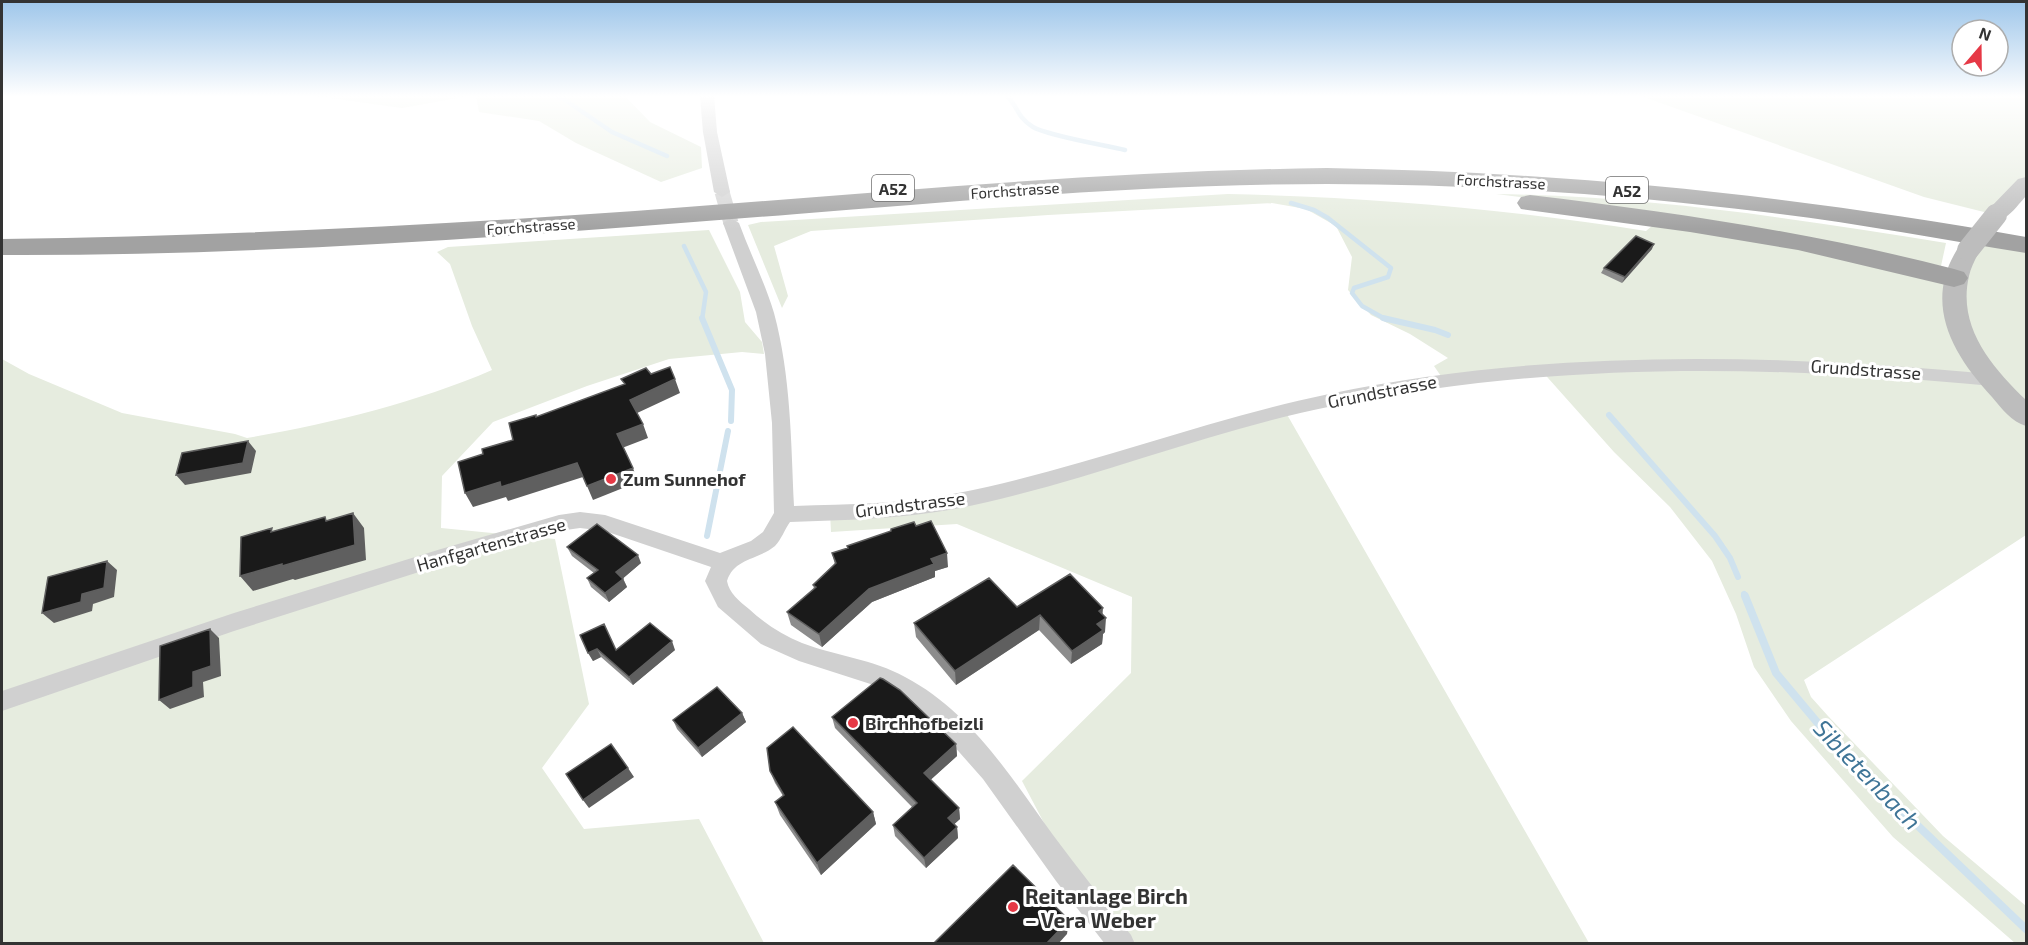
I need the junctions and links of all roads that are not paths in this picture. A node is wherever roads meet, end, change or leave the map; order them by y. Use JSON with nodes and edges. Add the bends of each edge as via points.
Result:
{"nodes":[{"id":1,"x":712,"y":140,"type":"edge"},
{"id":2,"x":1224,"y":178,"type":"junction"},
{"id":3,"x":2026,"y":184,"type":"edge"},
{"id":4,"x":722,"y":192,"type":"tunnel mouth"},
{"id":5,"x":1946,"y":221,"type":"junction"},
{"id":6,"x":731,"y":223,"type":"tunnel mouth"},
{"id":7,"x":2026,"y":229,"type":"edge"},
{"id":8,"x":2,"y":235,"type":"edge"},
{"id":9,"x":2026,"y":235,"type":"edge"},
{"id":10,"x":2026,"y":245,"type":"edge"},
{"id":11,"x":2,"y":247,"type":"edge"},
{"id":12,"x":1954,"y":278,"type":"junction"},
{"id":13,"x":1992,"y":380,"type":"junction"},
{"id":14,"x":2026,"y":416,"type":"edge"},
{"id":15,"x":784,"y":514,"type":"junction"},
{"id":16,"x":724,"y":563,"type":"junction"},
{"id":17,"x":2,"y":701,"type":"edge"},
{"id":18,"x":1122,"y":944,"type":"edge"}],
"edges":[{"from":1,"to":4,"type":"street"},
{"from":2,"to":10,"type":"highway","name":"Forchstrasse","number":"A52","via":[[1431,177],[1591,187],[1817,211]]},
{"from":2,"to":11,"type":"highway","name":"Forchstrasse","number":"A52","via":[[440,232]]},
{"from":2,"to":12,"type":"highway","via":[[1391,189],[1596,211],[1804,245]]},
{"from":3,"to":12,"type":"main road","bridge":true,"via":[[1968,250]]},
{"from":5,"to":7,"type":"highway"},
{"from":5,"to":8,"type":"highway","name":"Forchstrasse","number":"A52","via":[[1737,191],[1589,176],[1297,166],[1086,174],[399,223]]},
{"from":5,"to":9,"type":"highway","name":"Forchstrasse","number":"A52"},
{"from":6,"to":15,"type":"street","via":[[765,312],[774,354]]},
{"from":12,"to":13,"type":"main road","via":[[1952,302],[1957,324]]},
{"from":13,"to":14,"type":"main road"},
{"from":13,"to":15,"type":"street","name":"Grundstrasse","via":[[1812,365],[1711,362],[1559,367],[1443,379],[1285,411],[956,501],[887,510]]},
{"from":15,"to":16,"type":"street","via":[[770,538]]},
{"from":16,"to":17,"type":"street","name":"Hanfgartenstrasse","via":[[605,523],[559,523],[266,612]]},
{"from":16,"to":18,"type":"street","via":[[716,581],[719,592],[759,630],[792,649],[899,685],[959,733],[984,759]]}]}
